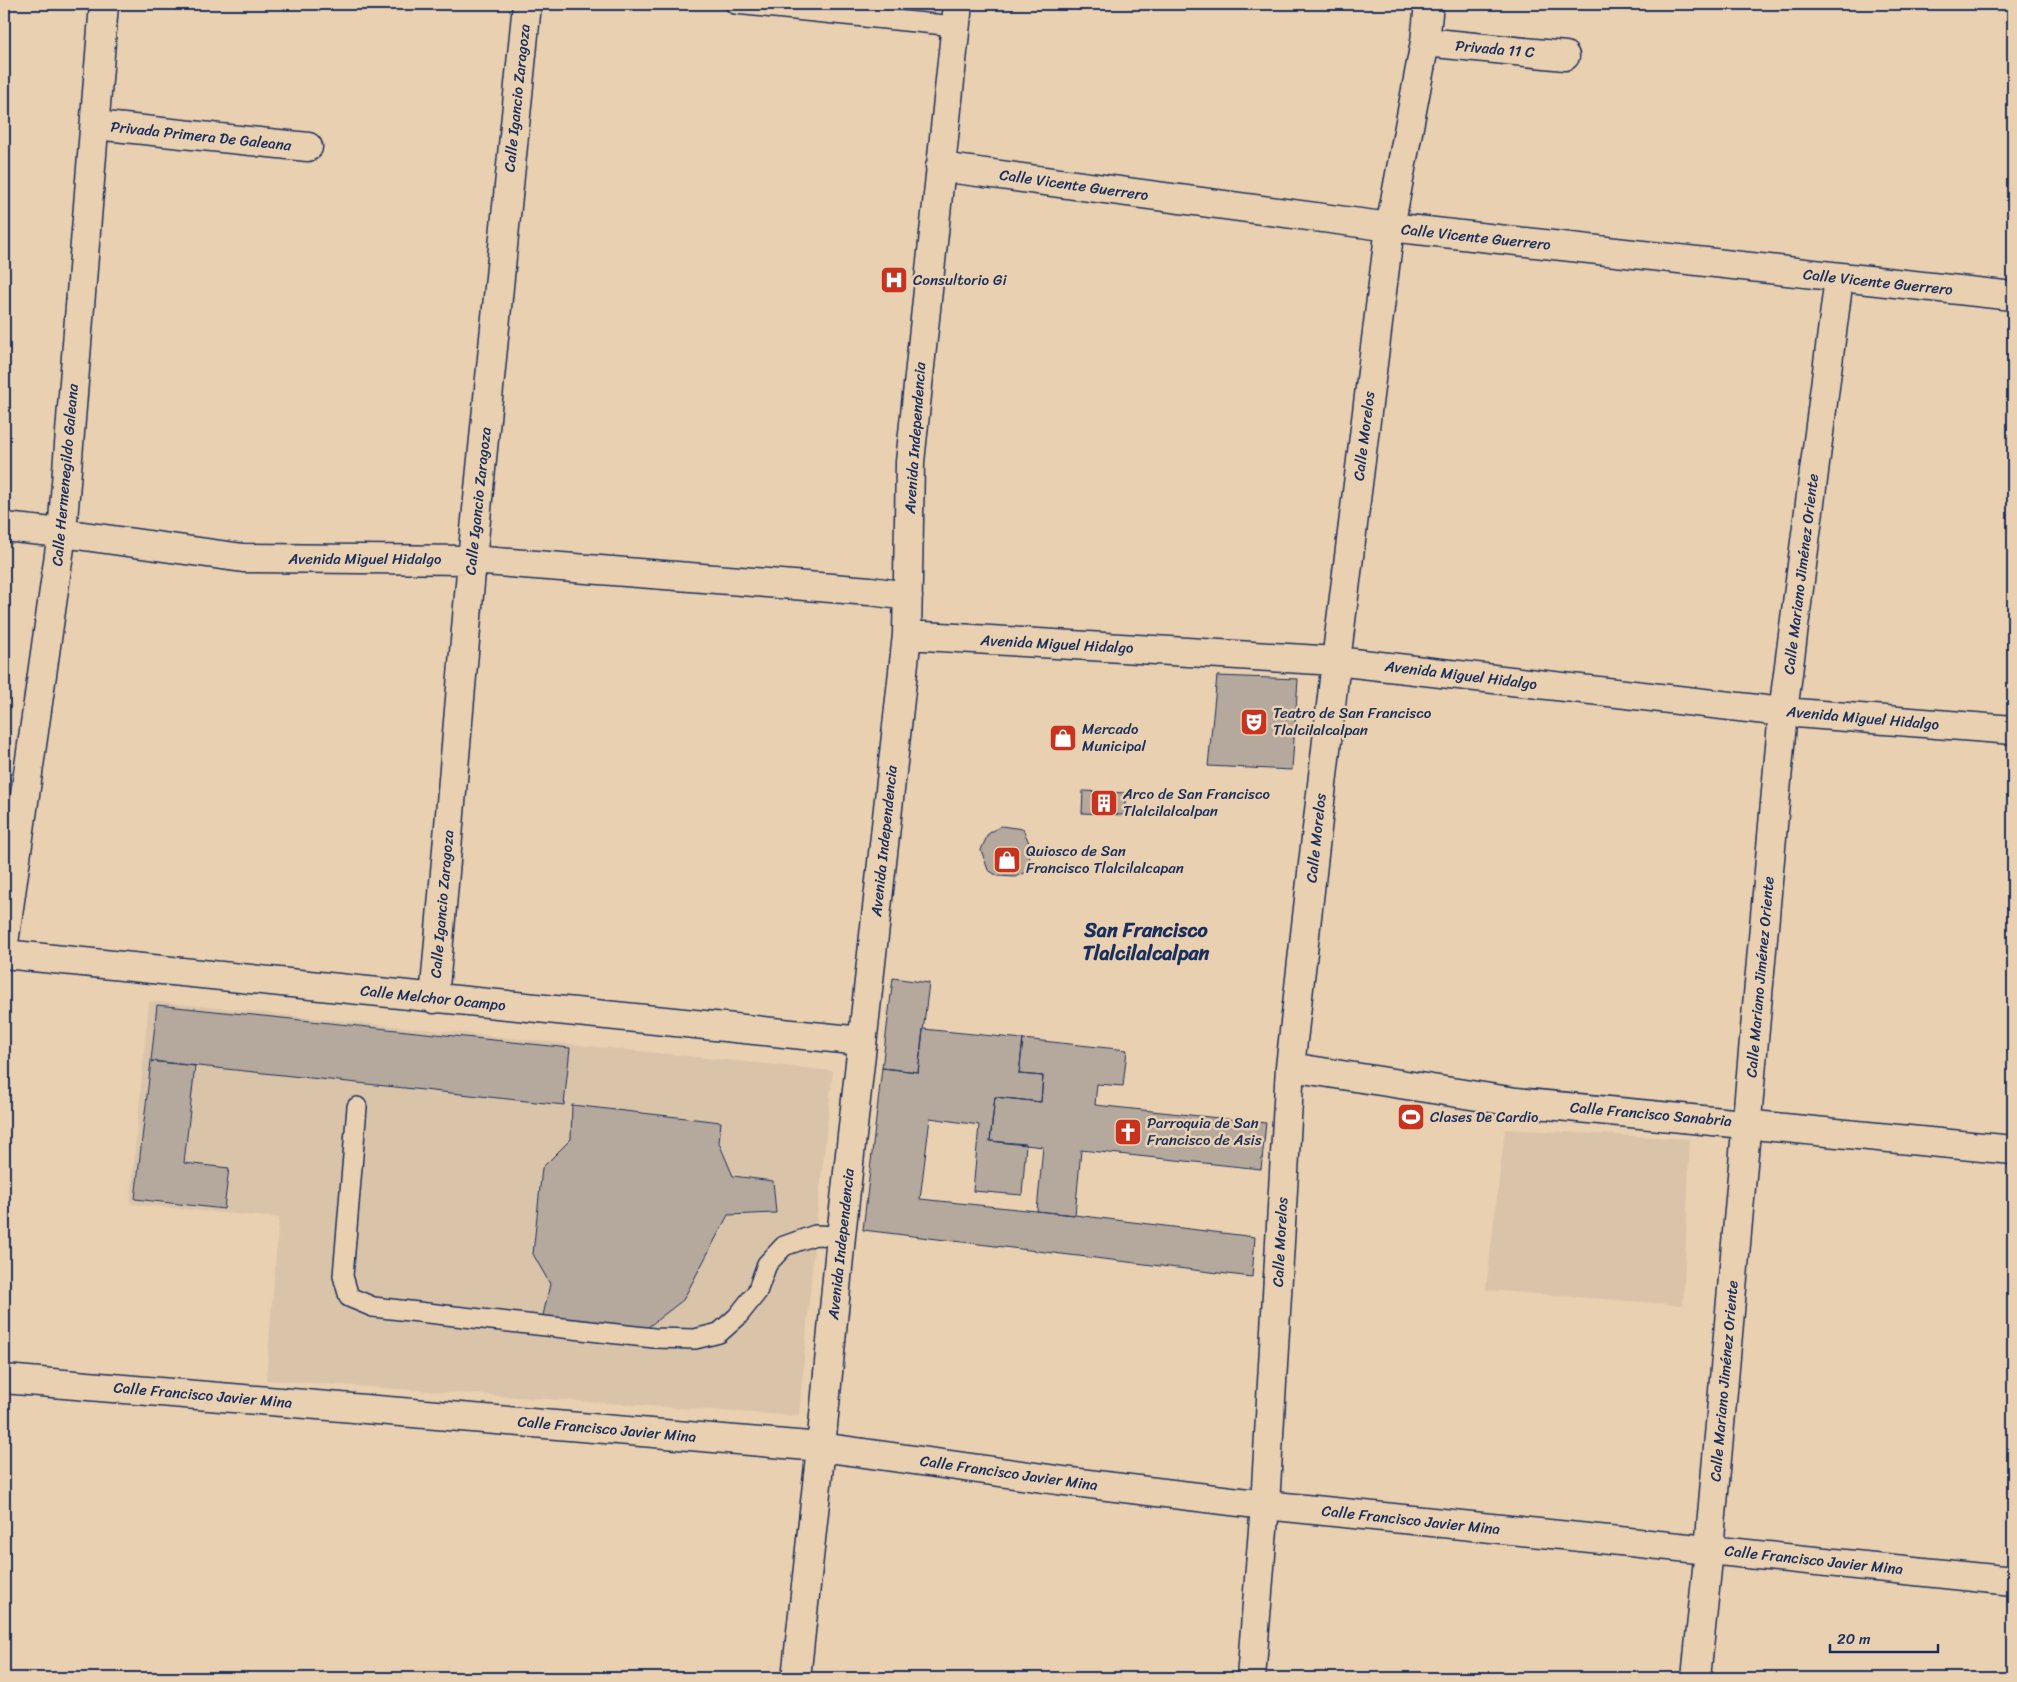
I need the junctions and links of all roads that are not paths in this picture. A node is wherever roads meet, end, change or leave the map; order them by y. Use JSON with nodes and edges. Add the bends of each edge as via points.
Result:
{"nodes":[{"id":1,"x":104,"y":4,"type":"edge"},
{"id":2,"x":527,"y":4,"type":"edge"},
{"id":3,"x":735,"y":4,"type":"edge"},
{"id":4,"x":1430,"y":4,"type":"edge"},
{"id":5,"x":957,"y":15,"type":"edge"},
{"id":6,"x":1425,"y":42,"type":"junction"},
{"id":7,"x":1565,"y":56,"type":"dead end"},
{"id":8,"x":95,"y":125,"type":"junction"},
{"id":9,"x":308,"y":147,"type":"dead end"},
{"id":10,"x":940,"y":167,"type":"junction"},
{"id":11,"x":1390,"y":227,"type":"junction"},
{"id":12,"x":1839,"y":278,"type":"junction"},
{"id":13,"x":2013,"y":296,"type":"edge"},
{"id":14,"x":4,"y":527,"type":"edge"},
{"id":15,"x":62,"y":533,"type":"junction"},
{"id":16,"x":472,"y":560,"type":"junction"},
{"id":17,"x":908,"y":596,"type":"junction"},
{"id":18,"x":907,"y":635,"type":"junction"},
{"id":19,"x":1336,"y":661,"type":"junction"},
{"id":20,"x":1783,"y":712,"type":"junction"},
{"id":21,"x":2013,"y":730,"type":"edge"},
{"id":22,"x":4,"y":944,"type":"edge"},
{"id":23,"x":4,"y":954,"type":"edge"},
{"id":24,"x":434,"y":998,"type":"junction"},
{"id":25,"x":862,"y":1041,"type":"junction"},
{"id":26,"x":1290,"y":1067,"type":"junction"},
{"id":27,"x":357,"y":1108,"type":"dead end"},
{"id":28,"x":1746,"y":1123,"type":"junction"},
{"id":29,"x":2013,"y":1150,"type":"edge"},
{"id":30,"x":841,"y":1236,"type":"junction"},
{"id":31,"x":4,"y":1379,"type":"edge"},
{"id":32,"x":821,"y":1447,"type":"junction"},
{"id":33,"x":1265,"y":1505,"type":"junction"},
{"id":34,"x":1709,"y":1549,"type":"junction"},
{"id":35,"x":2013,"y":1581,"type":"edge"},
{"id":36,"x":796,"y":1678,"type":"edge"},
{"id":37,"x":1252,"y":1678,"type":"edge"},
{"id":38,"x":1696,"y":1678,"type":"edge"}],
"edges":[{"from":1,"to":8,"type":"street","name":"Calle Hermenegildo Galeana"},
{"from":2,"to":16,"type":"street","name":"Calle Igancio Zaragoza"},
{"from":3,"to":5,"type":"lane"},
{"from":4,"to":6,"type":"street","name":"Calle Morelos"},
{"from":5,"to":10,"type":"street","name":"Avenida Independencia"},
{"from":6,"to":7,"type":"street","name":"Privada 11 C"},
{"from":6,"to":11,"type":"street","name":"Calle Morelos"},
{"from":8,"to":9,"type":"street","name":"Privada Primera De Galeana"},
{"from":8,"to":15,"type":"street","name":"Calle Hermenegildo Galeana"},
{"from":10,"to":11,"type":"street","name":"Calle Vicente Guerrero"},
{"from":10,"to":17,"type":"street","name":"Avenida Independencia","via":[[910,462]]},
{"from":11,"to":12,"type":"street","name":"Calle Vicente Guerrero"},
{"from":11,"to":19,"type":"street","name":"Calle Morelos"},
{"from":12,"to":13,"type":"street","name":"Calle Vicente Guerrero"},
{"from":12,"to":20,"type":"street","name":"Calle Mariano Jiménez Oriente"},
{"from":14,"to":15,"type":"street","name":"Avenida Miguel Hidalgo"},
{"from":15,"to":16,"type":"street","name":"Avenida Miguel Hidalgo","via":[[244,558]]},
{"from":15,"to":22,"type":"street","name":"Calle Hermenegildo Galeana"},
{"from":16,"to":17,"type":"street","name":"Avenida Miguel Hidalgo"},
{"from":16,"to":24,"type":"street","name":"Calle Igancio Zaragoza"},
{"from":17,"to":18,"type":"street","name":"Avenida Independencia"},
{"from":18,"to":19,"type":"street","name":"Avenida Miguel Hidalgo"},
{"from":18,"to":25,"type":"street","name":"Avenida Independencia"},
{"from":19,"to":20,"type":"street","name":"Avenida Miguel Hidalgo"},
{"from":19,"to":26,"type":"street","name":"Calle Morelos"},
{"from":20,"to":21,"type":"street","name":"Avenida Miguel Hidalgo"},
{"from":20,"to":28,"type":"street","name":"Calle Mariano Jiménez Oriente"},
{"from":23,"to":24,"type":"street","name":"Calle Melchor Ocampo"},
{"from":24,"to":25,"type":"street","name":"Calle Melchor Ocampo"},
{"from":25,"to":30,"type":"street","name":"Avenida Independencia"},
{"from":26,"to":28,"type":"street","name":"Calle Francisco Sanabria","via":[[1516,1102]]},
{"from":26,"to":33,"type":"street","name":"Calle Morelos"},
{"from":27,"to":30,"type":"lane","via":[[343,1276],[349,1297],[374,1307],[654,1338],[695,1339],[719,1333],[737,1317],[757,1292],[767,1264],[784,1246],[815,1235]]},
{"from":28,"to":29,"type":"street","name":"Calle Francisco Sanabria"},
{"from":28,"to":34,"type":"street","name":"Calle Mariano Jiménez Oriente"},
{"from":30,"to":32,"type":"street","name":"Avenida Independencia"},
{"from":31,"to":32,"type":"street","name":"Calle Francisco Javier Mina"},
{"from":32,"to":33,"type":"street","name":"Calle Francisco Javier Mina"},
{"from":32,"to":36,"type":"street","name":"Avenida Independencia"},
{"from":33,"to":34,"type":"street","name":"Calle Francisco Javier Mina"},
{"from":33,"to":37,"type":"street","name":"Calle Morelos"},
{"from":34,"to":35,"type":"street","name":"Calle Francisco Javier Mina"},
{"from":34,"to":38,"type":"street","name":"Calle Mariano Jiménez Oriente"}]}
